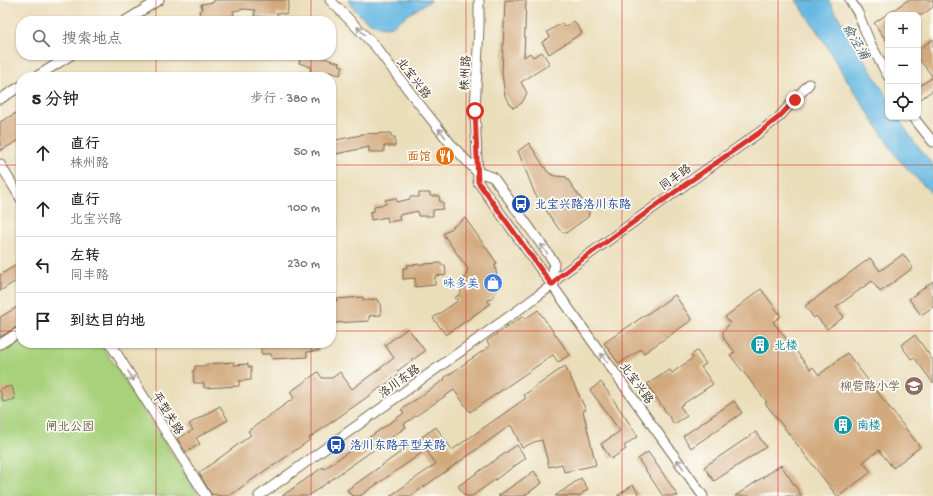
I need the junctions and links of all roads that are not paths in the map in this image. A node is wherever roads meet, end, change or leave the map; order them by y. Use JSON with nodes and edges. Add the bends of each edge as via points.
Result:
{"nodes":[{"id":1,"x":159,"y":0,"type":"edge"},
{"id":2,"x":330,"y":0,"type":"edge"},
{"id":3,"x":479,"y":0,"type":"edge"},
{"id":4,"x":850,"y":0,"type":"edge"},
{"id":5,"x":133,"y":16,"type":"edge"},
{"id":6,"x":64,"y":60,"type":"edge"},
{"id":7,"x":885,"y":71,"type":"edge"},
{"id":8,"x":44,"y":72,"type":"edge"},
{"id":9,"x":809,"y":84,"type":"dead end"},
{"id":10,"x":16,"y":89,"type":"edge"},
{"id":11,"x":0,"y":99,"type":"edge"},
{"id":12,"x":915,"y":120,"type":"edge"},
{"id":13,"x":933,"y":142,"type":"edge"},
{"id":14,"x":0,"y":164,"type":"edge"},
{"id":15,"x":477,"y":172,"type":"junction"},
{"id":16,"x":16,"y":191,"type":"edge"},
{"id":17,"x":552,"y":285,"type":"junction"},
{"id":18,"x":16,"y":334,"type":"edge"},
{"id":19,"x":0,"y":344,"type":"edge"},
{"id":20,"x":113,"y":348,"type":"edge"},
{"id":21,"x":206,"y":496,"type":"edge"},
{"id":22,"x":259,"y":496,"type":"edge"},
{"id":23,"x":703,"y":496,"type":"edge"}],
"edges":[{"from":1,"to":5,"type":"street"},
{"from":15,"to":2,"type":"street","name":"北宝兴路","one_way":true,"via":[[450,143],[375,46]]},
{"from":3,"to":15,"type":"street","name":"株州路","via":[[475,111]]},
{"from":4,"to":7,"type":"street","via":[[858,13],[870,45]]},
{"from":6,"to":8,"type":"street"},
{"from":9,"to":17,"type":"street","name":"同丰路","via":[[779,117],[760,132],[579,261]]},
{"from":10,"to":11,"type":"street"},
{"from":12,"to":13,"type":"street"},
{"from":14,"to":16,"type":"street"},
{"from":15,"to":17,"type":"street","name":"北宝兴路","via":[[478,182]]},
{"from":17,"to":15,"type":"street","name":"北宝兴路","one_way":true,"via":[[554,262],[493,177]]},
{"from":17,"to":22,"type":"street","name":"洛川东路"},
{"from":23,"to":17,"type":"street","name":"北宝兴路","one_way":true},
{"from":18,"to":19,"type":"street"},
{"from":20,"to":21,"type":"street","name":"平型关路","one_way":true}]}
